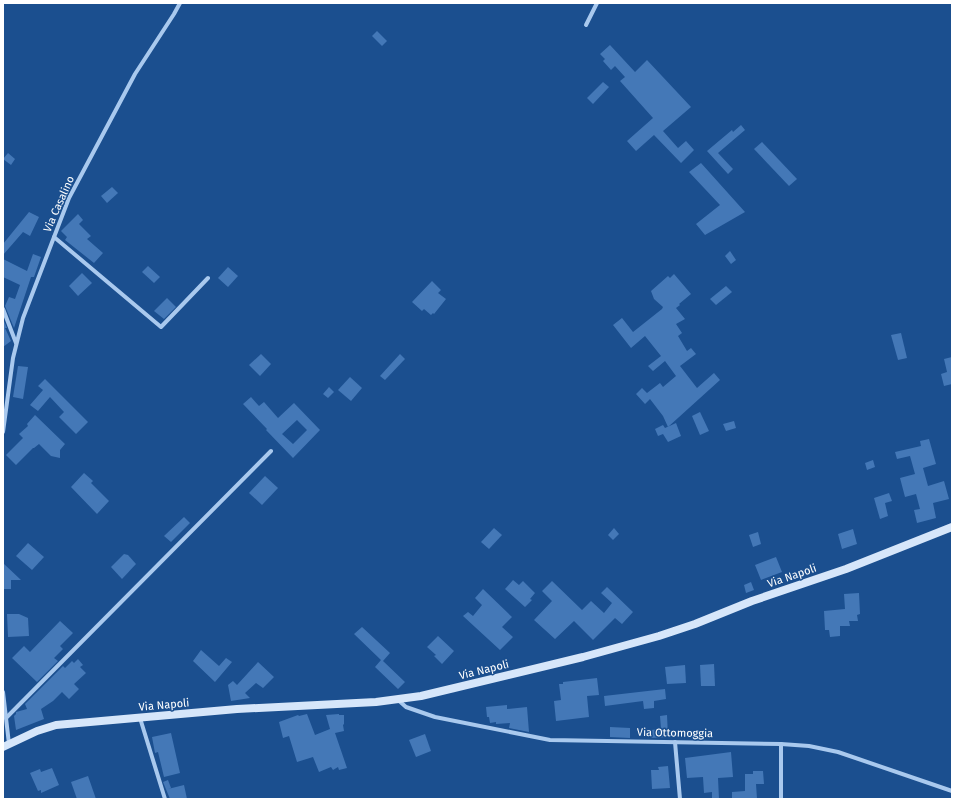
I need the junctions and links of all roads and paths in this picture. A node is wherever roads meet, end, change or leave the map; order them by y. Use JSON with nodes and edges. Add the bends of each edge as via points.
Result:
{"nodes":[{"id":1,"x":180,"y":3,"type":"edge"},
{"id":2,"x":597,"y":3,"type":"edge"},
{"id":3,"x":586,"y":25,"type":"dead end"},
{"id":4,"x":54,"y":237,"type":"junction"},
{"id":5,"x":208,"y":278,"type":"dead end"},
{"id":6,"x":3,"y":309,"type":"edge"},
{"id":7,"x":16,"y":344,"type":"junction"},
{"id":8,"x":3,"y":432,"type":"edge"},
{"id":9,"x":271,"y":452,"type":"dead end"},
{"id":10,"x":952,"y":527,"type":"edge"},
{"id":11,"x":3,"y":692,"type":"edge"},
{"id":12,"x":397,"y":700,"type":"junction"},
{"id":13,"x":6,"y":718,"type":"junction"},
{"id":14,"x":140,"y":718,"type":"junction"},
{"id":15,"x":675,"y":742,"type":"junction"},
{"id":16,"x":781,"y":744,"type":"junction"},
{"id":17,"x":6,"y":746,"type":"edge"},
{"id":18,"x":952,"y":791,"type":"edge"},
{"id":19,"x":165,"y":799,"type":"edge"},
{"id":20,"x":680,"y":799,"type":"edge"},
{"id":21,"x":781,"y":799,"type":"edge"}],
"edges":[{"from":1,"to":4,"type":"street","name":"Via Casalino","via":[[135,74],[69,198]]},
{"from":2,"to":3,"type":"street"},
{"from":4,"to":5,"type":"street","via":[[161,327]]},
{"from":4,"to":7,"type":"street","name":"Via Casalino","via":[[23,318]]},
{"from":6,"to":7,"type":"street"},
{"from":7,"to":8,"type":"street","name":"Via Casalino"},
{"from":9,"to":13,"type":"street"},
{"from":10,"to":12,"type":"street","name":"Via Napoli","via":[[846,569],[659,636],[448,690]]},
{"from":11,"to":13,"type":"street"},
{"from":12,"to":14,"type":"street","name":"Via Napoli"},
{"from":12,"to":15,"type":"street","name":"Via Ottomoggia","via":[[406,707],[435,717],[550,740]]},
{"from":13,"to":17,"type":"street"},
{"from":14,"to":17,"type":"street","name":"Via Napoli","via":[[47,727]]},
{"from":14,"to":19,"type":"street"},
{"from":15,"to":16,"type":"street","name":"Via Ottomoggia"},
{"from":15,"to":20,"type":"street"},
{"from":16,"to":18,"type":"street","name":"Via Ottomoggia","via":[[838,752]]},
{"from":16,"to":21,"type":"street"}]}
